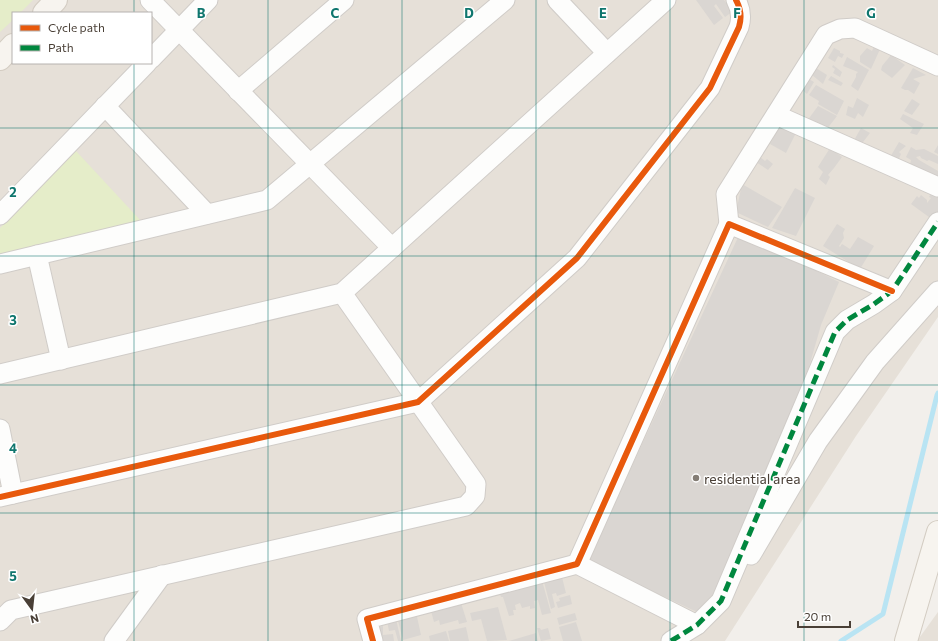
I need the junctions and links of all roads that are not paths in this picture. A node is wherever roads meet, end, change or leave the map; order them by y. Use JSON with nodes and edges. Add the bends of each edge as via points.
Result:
{"nodes":[{"id":1,"x":56,"y":0,"type":"edge"},
{"id":2,"x":150,"y":0,"type":"edge"},
{"id":3,"x":208,"y":0,"type":"edge"},
{"id":4,"x":344,"y":0,"type":"edge"},
{"id":5,"x":505,"y":0,"type":"edge"},
{"id":6,"x":557,"y":0,"type":"edge"},
{"id":7,"x":666,"y":0,"type":"edge"},
{"id":8,"x":736,"y":0,"type":"edge"},
{"id":9,"x":45,"y":12,"type":"edge"},
{"id":10,"x":179,"y":30,"type":"junction"},
{"id":11,"x":12,"y":46,"type":"edge"},
{"id":12,"x":608,"y":53,"type":"junction"},
{"id":13,"x":152,"y":58,"type":"edge"},
{"id":14,"x":0,"y":59,"type":"edge"},
{"id":15,"x":146,"y":64,"type":"edge"},
{"id":16,"x":938,"y":66,"type":"edge"},
{"id":17,"x":238,"y":91,"type":"junction"},
{"id":18,"x":105,"y":106,"type":"junction"},
{"id":19,"x":776,"y":115,"type":"junction"},
{"id":20,"x":310,"y":164,"type":"junction"},
{"id":21,"x":938,"y":187,"type":"edge"},
{"id":22,"x":207,"y":214,"type":"junction"},
{"id":23,"x":0,"y":215,"type":"edge"},
{"id":24,"x":938,"y":222,"type":"edge"},
{"id":25,"x":729,"y":224,"type":"junction"},
{"id":26,"x":392,"y":248,"type":"junction"},
{"id":27,"x":37,"y":255,"type":"junction"},
{"id":28,"x":0,"y":264,"type":"edge"},
{"id":29,"x":892,"y":291,"type":"junction"},
{"id":30,"x":938,"y":291,"type":"edge"},
{"id":31,"x":342,"y":293,"type":"junction"},
{"id":32,"x":61,"y":360,"type":"junction"},
{"id":33,"x":0,"y":374,"type":"edge"},
{"id":34,"x":418,"y":402,"type":"junction"},
{"id":35,"x":0,"y":429,"type":"edge"},
{"id":36,"x":7,"y":496,"type":"edge"},
{"id":37,"x":938,"y":532,"type":"edge"},
{"id":38,"x":577,"y":564,"type":"junction"},
{"id":39,"x":162,"y":576,"type":"junction"},
{"id":40,"x":721,"y":601,"type":"junction"},
{"id":41,"x":4,"y":610,"type":"edge"},
{"id":42,"x":697,"y":625,"type":"junction"},
{"id":43,"x":114,"y":641,"type":"edge"},
{"id":44,"x":373,"y":641,"type":"edge"},
{"id":45,"x":671,"y":641,"type":"edge"},
{"id":46,"x":906,"y":641,"type":"edge"}],
"edges":[{"from":1,"to":9,"type":"street"},
{"from":2,"to":10,"type":"street"},
{"from":3,"to":10,"type":"street"},
{"from":4,"to":17,"type":"street"},
{"from":5,"to":20,"type":"street"},
{"from":6,"to":12,"type":"street"},
{"from":7,"to":12,"type":"street"},
{"from":8,"to":34,"type":"street","via":[[741,13],[739,27],[710,88],[577,258]]},
{"from":10,"to":13,"type":"street"},
{"from":10,"to":17,"type":"street"},
{"from":11,"to":14,"type":"street"},
{"from":12,"to":26,"type":"street"},
{"from":15,"to":18,"type":"street"},
{"from":16,"to":19,"type":"street","via":[[855,28],[840,29],[826,35]]},
{"from":17,"to":20,"type":"street"},
{"from":18,"to":22,"type":"street"},
{"from":18,"to":23,"type":"street"},
{"from":19,"to":21,"type":"street"},
{"from":19,"to":25,"type":"street","via":[[726,194]]},
{"from":20,"to":22,"type":"street","via":[[267,200]]},
{"from":20,"to":26,"type":"street"},
{"from":22,"to":27,"type":"street"},
{"from":24,"to":29,"type":"street"},
{"from":25,"to":29,"type":"street"},
{"from":25,"to":38,"type":"street"},
{"from":26,"to":31,"type":"street"},
{"from":27,"to":28,"type":"street"},
{"from":27,"to":32,"type":"street"},
{"from":29,"to":40,"type":"street","via":[[847,320],[835,332]]},
{"from":30,"to":40,"type":"street","via":[[875,362],[818,441],[734,585]]},
{"from":31,"to":32,"type":"street"},
{"from":31,"to":34,"type":"street"},
{"from":32,"to":33,"type":"street"},
{"from":34,"to":36,"type":"street"},
{"from":34,"to":39,"type":"street","via":[[476,484],[475,496],[466,506]]},
{"from":35,"to":36,"type":"street"},
{"from":37,"to":46,"type":"street"},
{"from":38,"to":42,"type":"street"},
{"from":38,"to":44,"type":"street","via":[[367,619]]},
{"from":39,"to":41,"type":"street"},
{"from":39,"to":43,"type":"street"},
{"from":40,"to":42,"type":"street"},
{"from":42,"to":45,"type":"street"}]}
